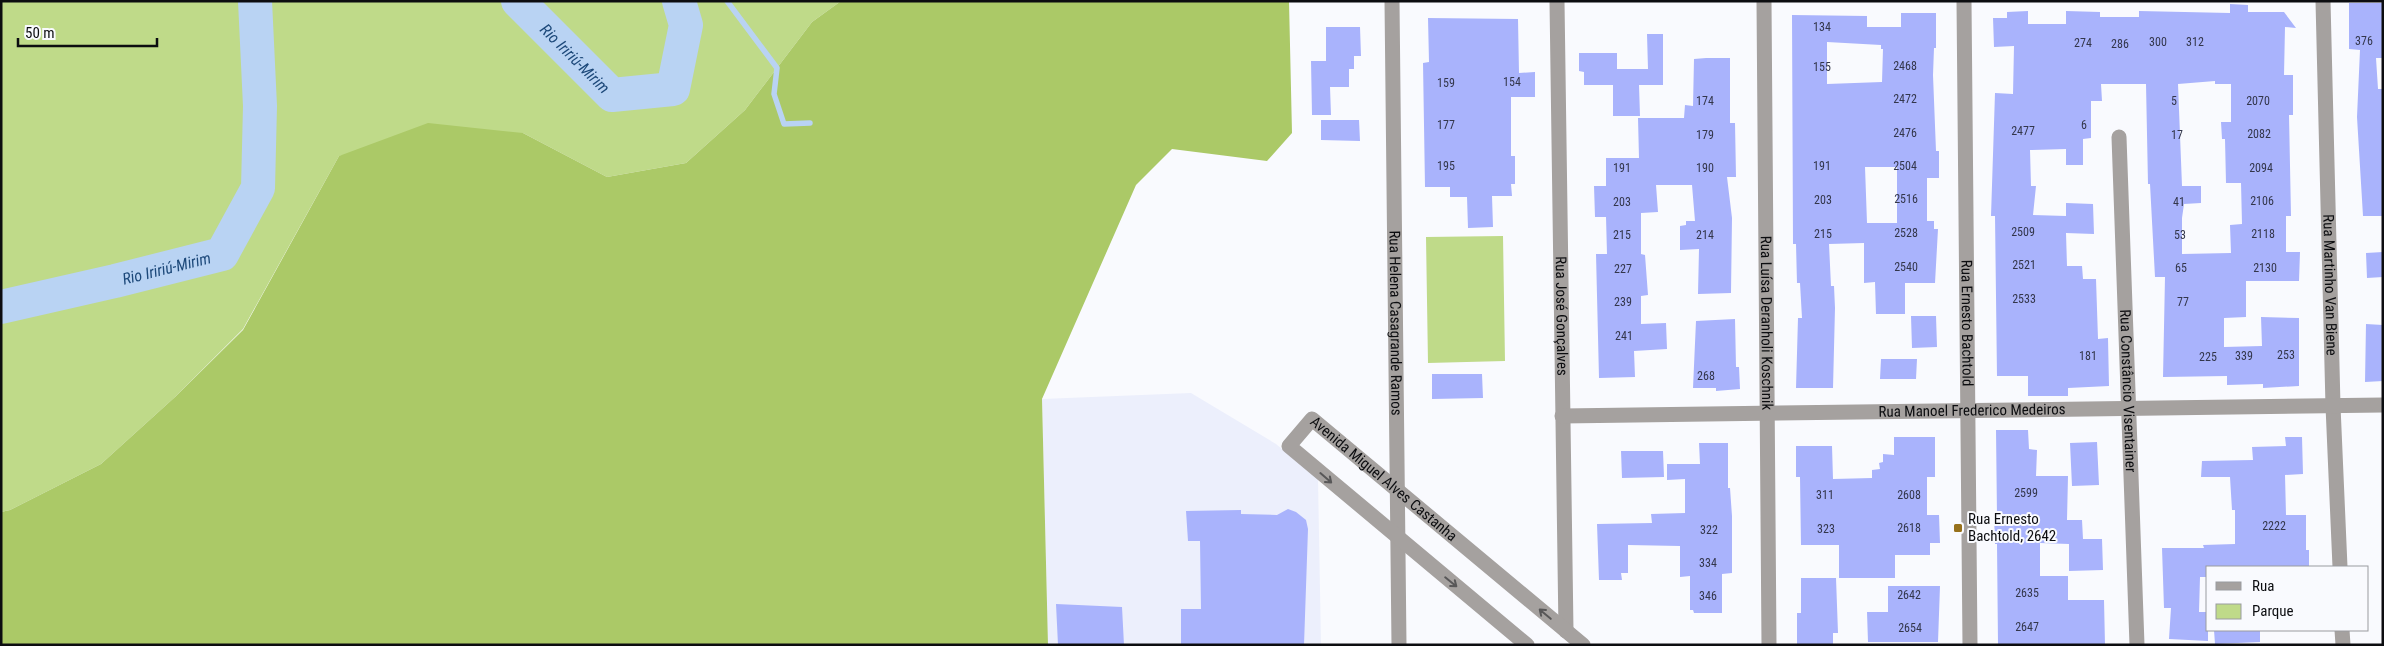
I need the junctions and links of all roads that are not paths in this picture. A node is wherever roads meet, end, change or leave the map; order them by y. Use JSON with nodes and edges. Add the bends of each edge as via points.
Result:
{"nodes":[{"id":1,"x":1392,"y":1,"type":"edge"},
{"id":2,"x":1556,"y":1,"type":"edge"},
{"id":3,"x":1764,"y":1,"type":"edge"},
{"id":4,"x":1964,"y":1,"type":"edge"},
{"id":5,"x":2323,"y":1,"type":"edge"},
{"id":6,"x":2119,"y":137,"type":"dead end"},
{"id":7,"x":2383,"y":405,"type":"edge"},
{"id":8,"x":2333,"y":406,"type":"junction"},
{"id":9,"x":2128,"y":408,"type":"junction"},
{"id":10,"x":1967,"y":411,"type":"junction"},
{"id":11,"x":1767,"y":414,"type":"junction"},
{"id":12,"x":1562,"y":416,"type":"junction"},
{"id":13,"x":1397,"y":490,"type":"junction"},
{"id":14,"x":1398,"y":539,"type":"junction"},
{"id":15,"x":2340,"y":566,"type":"edge"},
{"id":16,"x":1566,"y":631,"type":"junction"},
{"id":17,"x":2342,"y":631,"type":"edge"},
{"id":18,"x":1399,"y":645,"type":"edge"},
{"id":19,"x":1527,"y":645,"type":"edge"},
{"id":20,"x":1583,"y":645,"type":"edge"},
{"id":21,"x":1769,"y":645,"type":"edge"},
{"id":22,"x":1970,"y":645,"type":"edge"},
{"id":23,"x":2136,"y":645,"type":"edge"},
{"id":24,"x":2343,"y":645,"type":"edge"}],
"edges":[{"from":1,"to":13,"type":"street","name":"Rua Helena Casagrande Ramos"},
{"from":2,"to":12,"type":"street","name":"Rua José Gonçalves"},
{"from":3,"to":11,"type":"street","name":"Rua Luísa Deranholi Koschnik"},
{"from":4,"to":10,"type":"street","name":"Rua Ernesto Bachtold"},
{"from":5,"to":8,"type":"street","name":"Rua Martinho Van Biene"},
{"from":6,"to":9,"type":"street","name":"Rua Constâncio Visentainer"},
{"from":7,"to":8,"type":"street","name":"Rua Manoel Frederico Medeiros"},
{"from":8,"to":9,"type":"street","name":"Rua Manoel Frederico Medeiros"},
{"from":8,"to":15,"type":"street","name":"Rua Martinho Van Biene"},
{"from":9,"to":10,"type":"street","name":"Rua Manoel Frederico Medeiros"},
{"from":9,"to":23,"type":"street","name":"Rua Constâncio Visentainer"},
{"from":10,"to":11,"type":"street","name":"Rua Manoel Frederico Medeiros"},
{"from":10,"to":22,"type":"street","name":"Rua Ernesto Bachtold"},
{"from":11,"to":12,"type":"street","name":"Rua Manoel Frederico Medeiros"},
{"from":11,"to":21,"type":"street","name":"Rua Luísa Deranholi Koschnik"},
{"from":12,"to":16,"type":"street","name":"Rua José Gonçalves"},
{"from":13,"to":14,"type":"street","name":"Rua Helena Casagrande Ramos"},
{"from":13,"to":14,"type":"street","name":"Avenida Miguel Alves Castanha","one_way":true,"via":[[1312,419],[1289,446]]},
{"from":16,"to":13,"type":"street","name":"Avenida Miguel Alves Castanha","one_way":true},
{"from":14,"to":18,"type":"street","name":"Rua Helena Casagrande Ramos"},
{"from":14,"to":19,"type":"street","name":"Avenida Miguel Alves Castanha","one_way":true},
{"from":16,"to":20,"type":"street","name":"Avenida Miguel Alves Castanha"},
{"from":17,"to":24,"type":"street"}]}
